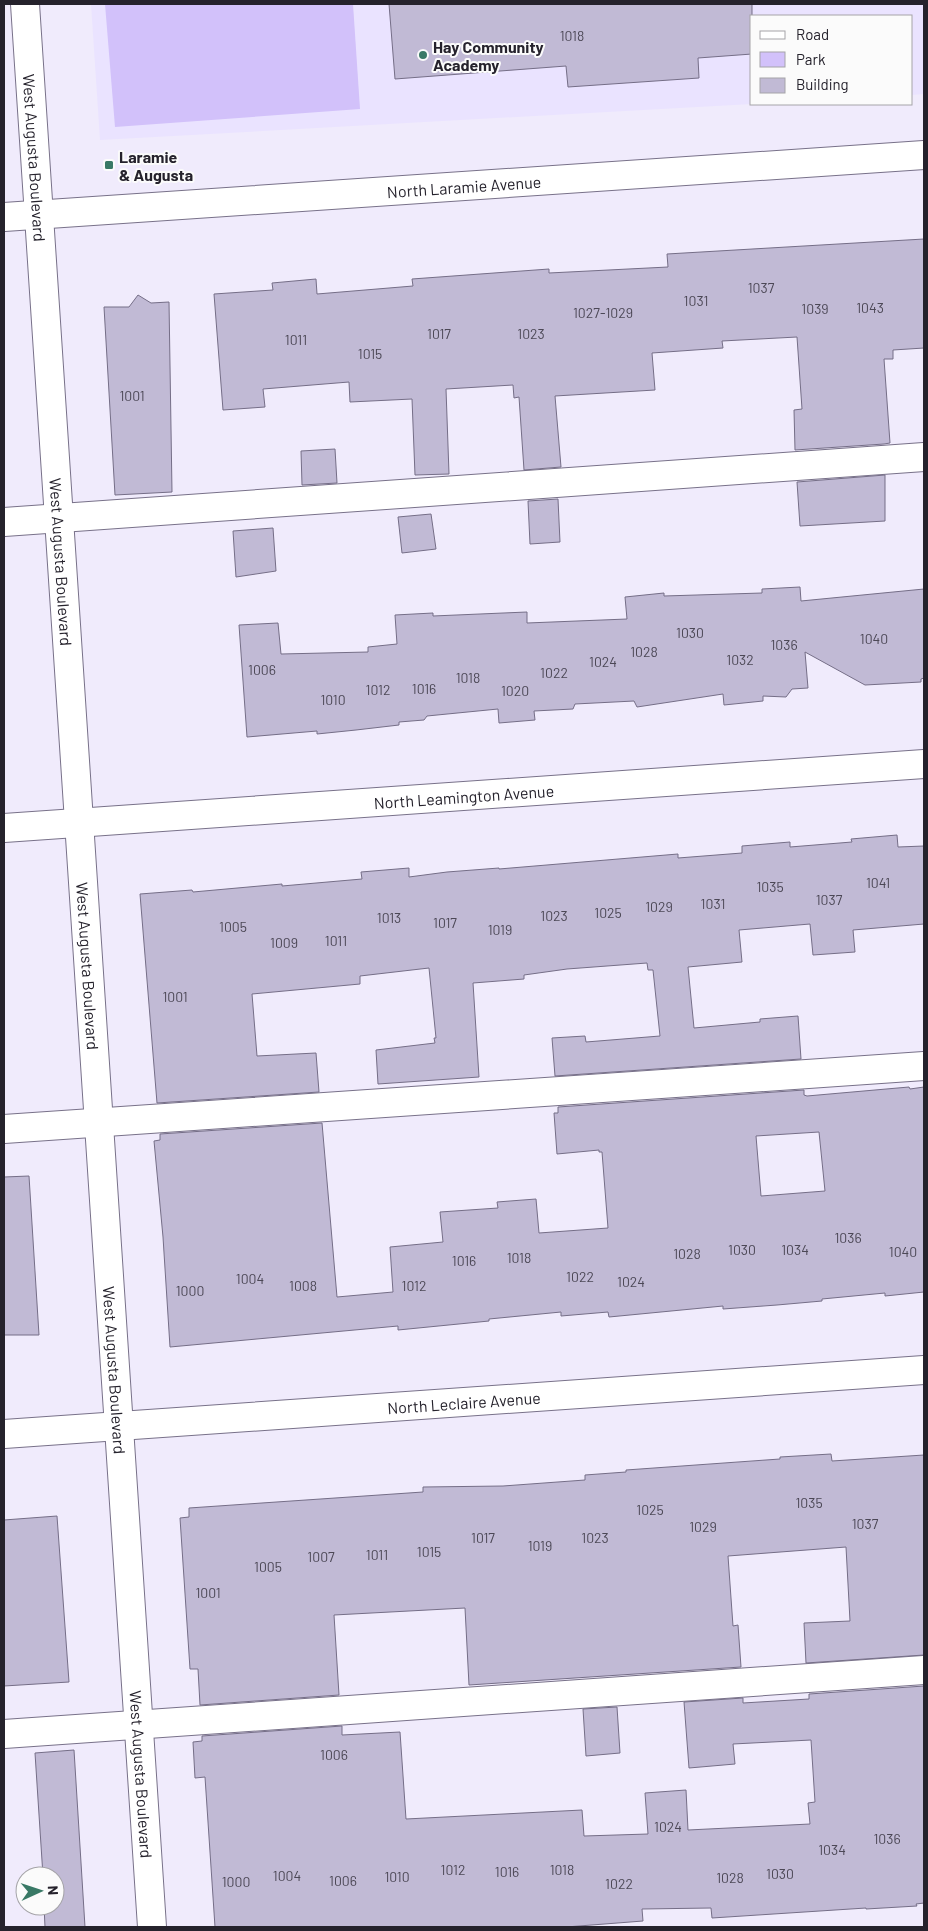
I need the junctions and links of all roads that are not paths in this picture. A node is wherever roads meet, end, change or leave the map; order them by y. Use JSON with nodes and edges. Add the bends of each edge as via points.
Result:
{"nodes":[{"id":1,"x":25,"y":4,"type":"edge"},
{"id":2,"x":924,"y":155,"type":"edge"},
{"id":3,"x":39,"y":215,"type":"junction"},
{"id":4,"x":4,"y":217,"type":"edge"},
{"id":5,"x":924,"y":457,"type":"edge"},
{"id":6,"x":59,"y":518,"type":"junction"},
{"id":7,"x":4,"y":522,"type":"edge"},
{"id":8,"x":924,"y":764,"type":"edge"},
{"id":9,"x":79,"y":823,"type":"junction"},
{"id":10,"x":4,"y":828,"type":"edge"},
{"id":11,"x":924,"y":1066,"type":"edge"},
{"id":12,"x":98,"y":1122,"type":"junction"},
{"id":13,"x":4,"y":1129,"type":"edge"},
{"id":14,"x":924,"y":1370,"type":"edge"},
{"id":15,"x":119,"y":1426,"type":"junction"},
{"id":16,"x":4,"y":1434,"type":"edge"},
{"id":17,"x":924,"y":1670,"type":"edge"},
{"id":18,"x":139,"y":1724,"type":"junction"},
{"id":19,"x":4,"y":1734,"type":"edge"},
{"id":20,"x":152,"y":1927,"type":"edge"}],
"edges":[{"from":1,"to":3,"type":"street","name":"West Augusta Boulevard"},
{"from":2,"to":3,"type":"street","name":"North Laramie Avenue"},
{"from":3,"to":4,"type":"street","name":"North Laramie Avenue"},
{"from":3,"to":6,"type":"street","name":"West Augusta Boulevard"},
{"from":5,"to":6,"type":"street"},
{"from":6,"to":7,"type":"street"},
{"from":6,"to":9,"type":"street","name":"West Augusta Boulevard"},
{"from":8,"to":9,"type":"street","name":"North Leamington Avenue"},
{"from":9,"to":10,"type":"street","name":"North Leamington Avenue"},
{"from":9,"to":12,"type":"street","name":"West Augusta Boulevard"},
{"from":11,"to":12,"type":"street"},
{"from":12,"to":13,"type":"street"},
{"from":12,"to":15,"type":"street","name":"West Augusta Boulevard"},
{"from":14,"to":15,"type":"street","name":"North Leclaire Avenue"},
{"from":15,"to":16,"type":"street","name":"North Leclaire Avenue"},
{"from":15,"to":18,"type":"street","name":"West Augusta Boulevard"},
{"from":17,"to":18,"type":"street"},
{"from":18,"to":19,"type":"street"},
{"from":18,"to":20,"type":"street","name":"West Augusta Boulevard"}]}
